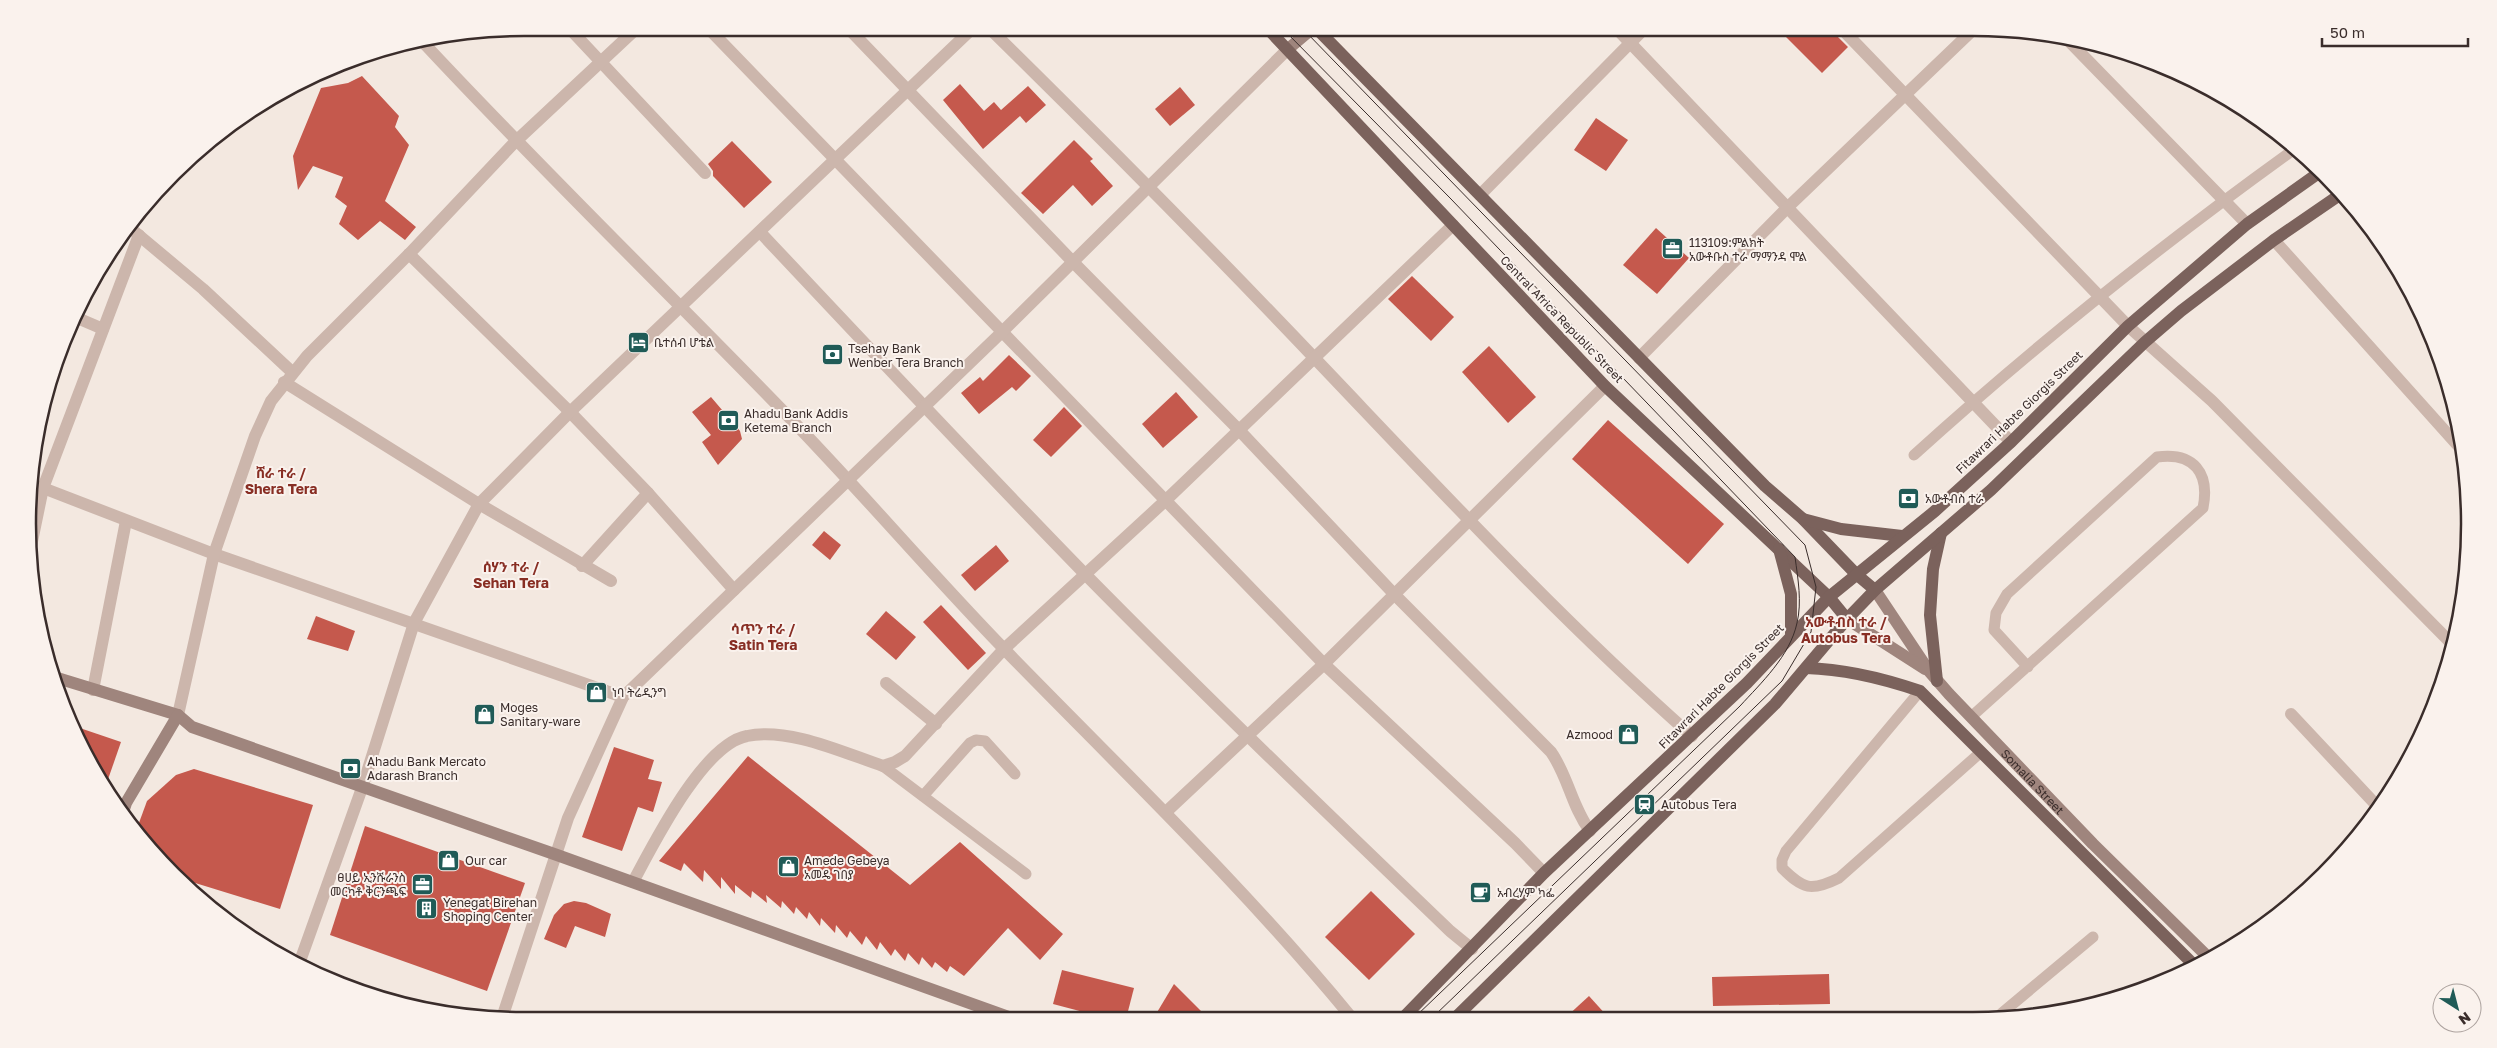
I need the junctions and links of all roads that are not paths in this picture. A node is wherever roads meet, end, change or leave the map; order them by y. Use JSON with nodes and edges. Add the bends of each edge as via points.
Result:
{"nodes":[{"id":1,"x":577,"y":36,"type":"edge"},
{"id":2,"x":628,"y":36,"type":"edge"},
{"id":3,"x":716,"y":36,"type":"edge"},
{"id":4,"x":855,"y":36,"type":"edge"},
{"id":5,"x":965,"y":36,"type":"edge"},
{"id":6,"x":997,"y":36,"type":"edge"},
{"id":7,"x":1275,"y":36,"type":"edge"},
{"id":8,"x":1304,"y":36,"type":"edge"},
{"id":9,"x":1322,"y":36,"type":"edge"},
{"id":10,"x":1625,"y":36,"type":"edge"},
{"id":11,"x":1636,"y":36,"type":"edge"},
{"id":12,"x":1849,"y":36,"type":"edge"},
{"id":13,"x":1967,"y":36,"type":"edge"},
{"id":14,"x":1630,"y":41,"type":"junction"},
{"id":15,"x":427,"y":46,"type":"edge"},
{"id":16,"x":2075,"y":48,"type":"edge"},
{"id":17,"x":1288,"y":49,"type":"junction"},
{"id":18,"x":602,"y":60,"type":"junction"},
{"id":19,"x":907,"y":92,"type":"junction"},
{"id":20,"x":1906,"y":96,"type":"junction"},
{"id":21,"x":515,"y":142,"type":"junction"},
{"id":22,"x":2290,"y":153,"type":"edge"},
{"id":23,"x":837,"y":159,"type":"junction"},
{"id":24,"x":705,"y":173,"type":"dead end"},
{"id":25,"x":2315,"y":176,"type":"edge"},
{"id":26,"x":1148,"y":185,"type":"junction"},
{"id":27,"x":1480,"y":195,"type":"junction"},
{"id":28,"x":2336,"y":198,"type":"edge"},
{"id":29,"x":2224,"y":200,"type":"junction"},
{"id":30,"x":1788,"y":207,"type":"junction"},
{"id":31,"x":1453,"y":224,"type":"junction"},
{"id":32,"x":2247,"y":224,"type":"junction"},
{"id":33,"x":134,"y":231,"type":"edge"},
{"id":34,"x":760,"y":232,"type":"junction"},
{"id":35,"x":2274,"y":240,"type":"junction"},
{"id":36,"x":409,"y":254,"type":"junction"},
{"id":37,"x":1073,"y":262,"type":"junction"},
{"id":38,"x":2101,"y":297,"type":"junction"},
{"id":39,"x":682,"y":306,"type":"junction"},
{"id":40,"x":81,"y":320,"type":"edge"},
{"id":41,"x":2128,"y":326,"type":"junction"},
{"id":42,"x":103,"y":329,"type":"junction"},
{"id":43,"x":1003,"y":330,"type":"junction"},
{"id":44,"x":2145,"y":342,"type":"junction"},
{"id":45,"x":1315,"y":358,"type":"junction"},
{"id":46,"x":1640,"y":358,"type":"junction"},
{"id":47,"x":288,"y":377,"type":"junction"},
{"id":48,"x":1605,"y":386,"type":"junction"},
{"id":49,"x":1973,"y":402,"type":"junction"},
{"id":50,"x":922,"y":406,"type":"junction"},
{"id":51,"x":570,"y":412,"type":"junction"},
{"id":52,"x":1239,"y":430,"type":"junction"},
{"id":53,"x":2453,"y":440,"type":"edge"},
{"id":54,"x":2011,"y":442,"type":"junction"},
{"id":55,"x":1914,"y":455,"type":"dead end"},
{"id":56,"x":849,"y":479,"type":"junction"},
{"id":57,"x":43,"y":488,"type":"junction"},
{"id":58,"x":648,"y":493,"type":"junction"},
{"id":59,"x":1165,"y":501,"type":"junction"},
{"id":60,"x":480,"y":504,"type":"junction"},
{"id":61,"x":1803,"y":518,"type":"junction"},
{"id":62,"x":1470,"y":521,"type":"junction"},
{"id":63,"x":36,"y":522,"type":"edge"},
{"id":64,"x":126,"y":522,"type":"junction"},
{"id":65,"x":1941,"y":533,"type":"junction"},
{"id":66,"x":1902,"y":536,"type":"junction"},
{"id":67,"x":1779,"y":550,"type":"junction"},
{"id":68,"x":214,"y":554,"type":"junction"},
{"id":69,"x":582,"y":566,"type":"junction"},
{"id":70,"x":1085,"y":573,"type":"junction"},
{"id":71,"x":1856,"y":574,"type":"junction"},
{"id":72,"x":611,"y":580,"type":"dead end"},
{"id":73,"x":734,"y":590,"type":"junction"},
{"id":74,"x":1876,"y":590,"type":"junction"},
{"id":75,"x":1395,"y":595,"type":"junction"},
{"id":76,"x":1829,"y":597,"type":"junction"},
{"id":77,"x":1847,"y":619,"type":"junction"},
{"id":78,"x":414,"y":623,"type":"junction"},
{"id":79,"x":1791,"y":636,"type":"junction"},
{"id":80,"x":2447,"y":639,"type":"edge"},
{"id":81,"x":1004,"y":649,"type":"junction"},
{"id":82,"x":1324,"y":664,"type":"junction"},
{"id":83,"x":2028,"y":667,"type":"junction"},
{"id":84,"x":1806,"y":668,"type":"junction"},
{"id":85,"x":1933,"y":676,"type":"junction"},
{"id":86,"x":62,"y":680,"type":"edge"},
{"id":87,"x":886,"y":683,"type":"dead end"},
{"id":88,"x":93,"y":690,"type":"junction"},
{"id":89,"x":1920,"y":691,"type":"junction"},
{"id":90,"x":623,"y":697,"type":"junction"},
{"id":91,"x":2292,"y":714,"type":"dead end"},
{"id":92,"x":178,"y":715,"type":"junction"},
{"id":93,"x":1971,"y":718,"type":"junction"},
{"id":94,"x":936,"y":724,"type":"junction"},
{"id":95,"x":1692,"y":736,"type":"junction"},
{"id":96,"x":1249,"y":737,"type":"junction"},
{"id":97,"x":1981,"y":752,"type":"junction"},
{"id":98,"x":883,"y":766,"type":"junction"},
{"id":99,"x":1015,"y":774,"type":"dead end"},
{"id":100,"x":362,"y":788,"type":"junction"},
{"id":101,"x":923,"y":796,"type":"junction"},
{"id":102,"x":2373,"y":803,"type":"edge"},
{"id":103,"x":125,"y":805,"type":"edge"},
{"id":104,"x":1166,"y":812,"type":"junction"},
{"id":105,"x":1590,"y":831,"type":"junction"},
{"id":106,"x":557,"y":855,"type":"junction"},
{"id":107,"x":1026,"y":874,"type":"dead end"},
{"id":108,"x":1544,"y":874,"type":"junction"},
{"id":109,"x":632,"y":882,"type":"junction"},
{"id":110,"x":2093,"y":937,"type":"dead end"},
{"id":111,"x":1472,"y":949,"type":"junction"},
{"id":112,"x":2204,"y":953,"type":"edge"},
{"id":113,"x":301,"y":957,"type":"edge"},
{"id":114,"x":2190,"y":961,"type":"edge"},
{"id":115,"x":504,"y":1011,"type":"edge"},
{"id":116,"x":2004,"y":1011,"type":"edge"},
{"id":117,"x":994,"y":1012,"type":"edge"},
{"id":118,"x":1347,"y":1012,"type":"edge"},
{"id":119,"x":1409,"y":1012,"type":"edge"},
{"id":120,"x":1461,"y":1012,"type":"edge"}],
"edges":[{"from":1,"to":18,"type":"street"},
{"from":2,"to":18,"type":"street"},
{"from":3,"to":23,"type":"street"},
{"from":4,"to":19,"type":"street"},
{"from":5,"to":19,"type":"street"},
{"from":6,"to":26,"type":"street"},
{"from":7,"to":17,"type":"main road","name":"Central Africa Republic Street"},
{"from":8,"to":17,"type":"street"},
{"from":9,"to":27,"type":"main road"},
{"from":10,"to":14,"type":"street"},
{"from":11,"to":14,"type":"street"},
{"from":12,"to":20,"type":"street"},
{"from":13,"to":20,"type":"street"},
{"from":14,"to":27,"type":"street"},
{"from":14,"to":30,"type":"street"},
{"from":15,"to":21,"type":"street"},
{"from":16,"to":29,"type":"street"},
{"from":17,"to":26,"type":"street"},
{"from":17,"to":31,"type":"main road","name":"Central Africa Republic Street"},
{"from":18,"to":21,"type":"street"},
{"from":18,"to":24,"type":"street"},
{"from":19,"to":23,"type":"street"},
{"from":19,"to":37,"type":"street","via":[[924,105]]},
{"from":20,"to":30,"type":"street"},
{"from":20,"to":38,"type":"street"},
{"from":21,"to":36,"type":"street"},
{"from":21,"to":39,"type":"street"},
{"from":22,"to":29,"type":"lane"},
{"from":23,"to":34,"type":"street"},
{"from":23,"to":43,"type":"street"},
{"from":25,"to":32,"type":"main road","name":"Fitawrari Habte Giorgis Street"},
{"from":26,"to":37,"type":"street"},
{"from":26,"to":45,"type":"street"},
{"from":27,"to":46,"type":"main road"},
{"from":28,"to":35,"type":"main road"},
{"from":29,"to":32,"type":"street"},
{"from":29,"to":38,"type":"lane"},
{"from":30,"to":46,"type":"street"},
{"from":30,"to":49,"type":"street"},
{"from":31,"to":45,"type":"street"},
{"from":31,"to":48,"type":"main road","name":"Central Africa Republic Street"},
{"from":32,"to":41,"type":"main road","name":"Fitawrari Habte Giorgis Street"},
{"from":33,"to":42,"type":"street"},
{"from":33,"to":47,"type":"street","via":[[203,289]]},
{"from":34,"to":39,"type":"street"},
{"from":34,"to":50,"type":"street"},
{"from":35,"to":44,"type":"main road"},
{"from":35,"to":53,"type":"street"},
{"from":36,"to":47,"type":"street"},
{"from":36,"to":51,"type":"street"},
{"from":37,"to":43,"type":"street"},
{"from":37,"to":52,"type":"street"},
{"from":38,"to":41,"type":"street"},
{"from":38,"to":49,"type":"lane"},
{"from":39,"to":51,"type":"street"},
{"from":39,"to":56,"type":"street"},
{"from":40,"to":42,"type":"street"},
{"from":41,"to":44,"type":"street"},
{"from":41,"to":54,"type":"main road","name":"Fitawrari Habte Giorgis Street"},
{"from":42,"to":57,"type":"street"},
{"from":43,"to":50,"type":"street"},
{"from":43,"to":59,"type":"street"},
{"from":44,"to":65,"type":"main road","via":[[2020,464]]},
{"from":44,"to":80,"type":"street","via":[[2212,401]]},
{"from":45,"to":52,"type":"street"},
{"from":45,"to":62,"type":"street"},
{"from":46,"to":61,"type":"main road","via":[[1765,486]]},
{"from":47,"to":60,"type":"street"},
{"from":47,"to":68,"type":"street","via":[[271,400],[255,436]]},
{"from":48,"to":62,"type":"street"},
{"from":48,"to":67,"type":"main road","name":"Central Africa Republic Street"},
{"from":49,"to":54,"type":"street"},
{"from":49,"to":55,"type":"lane"},
{"from":50,"to":56,"type":"street"},
{"from":50,"to":70,"type":"street"},
{"from":51,"to":58,"type":"street"},
{"from":51,"to":60,"type":"street"},
{"from":52,"to":59,"type":"street"},
{"from":52,"to":75,"type":"street"},
{"from":54,"to":66,"type":"main road","name":"Fitawrari Habte Giorgis Street","via":[[1935,511]]},
{"from":56,"to":73,"type":"street"},
{"from":56,"to":81,"type":"street"},
{"from":57,"to":63,"type":"street"},
{"from":57,"to":64,"type":"street"},
{"from":58,"to":69,"type":"street"},
{"from":58,"to":73,"type":"street"},
{"from":59,"to":70,"type":"street"},
{"from":59,"to":82,"type":"street"},
{"from":60,"to":69,"type":"street"},
{"from":60,"to":78,"type":"street"},
{"from":61,"to":66,"type":"main road","via":[[1841,529]]},
{"from":61,"to":71,"type":"main road"},
{"from":62,"to":75,"type":"street"},
{"from":62,"to":95,"type":"street","via":[[1643,693]]},
{"from":64,"to":68,"type":"street"},
{"from":64,"to":88,"type":"street"},
{"from":65,"to":74,"type":"main road"},
{"from":65,"to":85,"type":"main road","via":[[1933,569],[1930,614]]},
{"from":66,"to":71,"type":"main road","name":"Fitawrari Habte Giorgis Street"},
{"from":67,"to":76,"type":"main road","name":"Central Africa Republic Street"},
{"from":67,"to":79,"type":"main road","via":[[1790,594]]},
{"from":68,"to":78,"type":"street"},
{"from":68,"to":92,"type":"street"},
{"from":69,"to":72,"type":"street"},
{"from":70,"to":81,"type":"street"},
{"from":70,"to":96,"type":"street"},
{"from":71,"to":74,"type":"main road"},
{"from":71,"to":76,"type":"main road","name":"Fitawrari Habte Giorgis Street"},
{"from":73,"to":90,"type":"street"},
{"from":74,"to":77,"type":"main road"},
{"from":74,"to":85,"type":"street","name":"Somalia Street"},
{"from":75,"to":82,"type":"street"},
{"from":75,"to":105,"type":"street","via":[[1551,752],[1580,818]]},
{"from":76,"to":77,"type":"main road","name":"Central Africa Republic Street"},
{"from":76,"to":79,"type":"main road","name":"Fitawrari Habte Giorgis Street"},
{"from":77,"to":84,"type":"main road"},
{"from":77,"to":85,"type":"street"},
{"from":78,"to":90,"type":"street"},
{"from":78,"to":100,"type":"street"},
{"from":79,"to":95,"type":"main road","name":"Fitawrari Habte Giorgis Street"},
{"from":81,"to":94,"type":"street"},
{"from":81,"to":104,"type":"street"},
{"from":82,"to":96,"type":"street"},
{"from":82,"to":108,"type":"street"},
{"from":83,"to":83,"type":"lane","via":[[2202,508],[2205,481],[2197,468],[2184,457],[2157,457],[2007,594],[1996,613],[1994,630]]},
{"from":83,"to":93,"type":"lane"},
{"from":84,"to":89,"type":"main road","via":[[1829,668],[1879,677]]},
{"from":84,"to":120,"type":"main road","via":[[1775,704]]},
{"from":85,"to":93,"type":"street","name":"Somalia Street"},
{"from":86,"to":88,"type":"street"},
{"from":87,"to":94,"type":"street"},
{"from":88,"to":92,"type":"street"},
{"from":89,"to":97,"type":"main road"},
{"from":89,"to":97,"type":"lane","via":[[1786,851],[1782,868],[1796,882],[1815,887],[1839,878]]},
{"from":90,"to":106,"type":"street","via":[[568,818]]},
{"from":91,"to":102,"type":"street"},
{"from":92,"to":100,"type":"street","via":[[192,728]]},
{"from":92,"to":103,"type":"street"},
{"from":93,"to":112,"type":"street","name":"Somalia Street"},
{"from":94,"to":98,"type":"street","via":[[905,756]]},
{"from":95,"to":105,"type":"main road","name":"Fitawrari Habte Giorgis Street"},
{"from":96,"to":104,"type":"street"},
{"from":96,"to":111,"type":"street"},
{"from":97,"to":114,"type":"main road"},
{"from":98,"to":101,"type":"lane"},
{"from":98,"to":109,"type":"street","via":[[810,741],[776,735],[747,736],[733,741],[717,754],[686,791]]},
{"from":99,"to":101,"type":"lane","via":[[985,741],[976,740]]},
{"from":100,"to":106,"type":"street"},
{"from":100,"to":113,"type":"street"},
{"from":101,"to":107,"type":"lane"},
{"from":104,"to":118,"type":"street","via":[[1275,928]]},
{"from":105,"to":108,"type":"main road","name":"Fitawrari Habte Giorgis Street"},
{"from":106,"to":109,"type":"street"},
{"from":106,"to":115,"type":"street"},
{"from":108,"to":111,"type":"main road","name":"Fitawrari Habte Giorgis Street"},
{"from":109,"to":117,"type":"street"},
{"from":110,"to":116,"type":"lane"},
{"from":111,"to":119,"type":"main road","name":"Fitawrari Habte Giorgis Street"}]}
